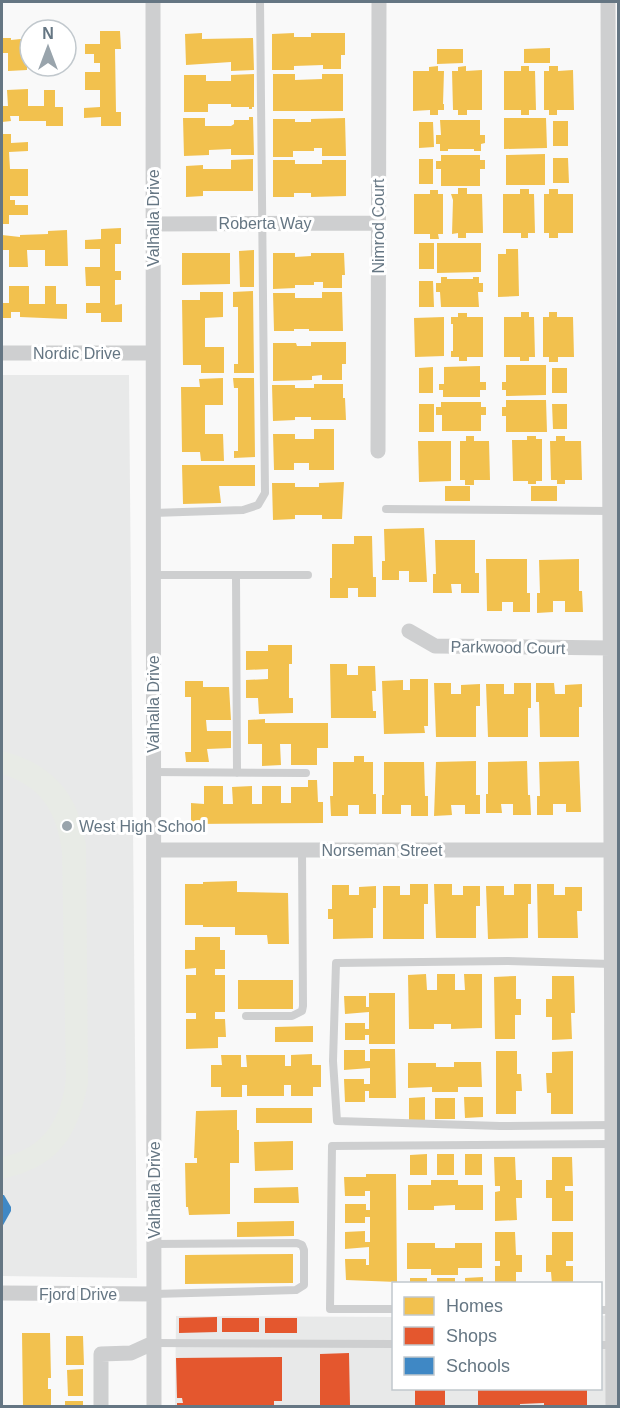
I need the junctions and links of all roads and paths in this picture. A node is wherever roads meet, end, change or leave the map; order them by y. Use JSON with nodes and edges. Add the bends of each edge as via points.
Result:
{"nodes":[{"id":1,"x":153,"y":2,"type":"edge"},
{"id":2,"x":260,"y":2,"type":"edge"},
{"id":3,"x":379,"y":2,"type":"edge"},
{"id":4,"x":608,"y":2,"type":"edge"},
{"id":5,"x":262,"y":223,"type":"junction"},
{"id":6,"x":378,"y":223,"type":"junction"},
{"id":7,"x":153,"y":224,"type":"junction"},
{"id":8,"x":2,"y":353,"type":"edge"},
{"id":9,"x":153,"y":353,"type":"junction"},
{"id":10,"x":378,"y":451,"type":"dead end"},
{"id":11,"x":386,"y":509,"type":"dead end"},
{"id":12,"x":611,"y":511,"type":"junction"},
{"id":13,"x":153,"y":513,"type":"junction"},
{"id":14,"x":153,"y":575,"type":"junction"},
{"id":15,"x":236,"y":575,"type":"junction"},
{"id":16,"x":308,"y":575,"type":"dead end"},
{"id":17,"x":615,"y":604,"type":"edge"},
{"id":18,"x":409,"y":631,"type":"dead end"},
{"id":19,"x":611,"y":648,"type":"junction"},
{"id":20,"x":153,"y":772,"type":"junction"},
{"id":21,"x":237,"y":772,"type":"junction"},
{"id":22,"x":306,"y":772,"type":"dead end"},
{"id":23,"x":154,"y":850,"type":"junction"},
{"id":24,"x":302,"y":850,"type":"junction"},
{"id":25,"x":611,"y":850,"type":"junction"},
{"id":26,"x":612,"y":964,"type":"junction"},
{"id":27,"x":246,"y":1016,"type":"dead end"},
{"id":28,"x":612,"y":1125,"type":"junction"},
{"id":29,"x":611,"y":1144,"type":"junction"},
{"id":30,"x":154,"y":1244,"type":"junction"},
{"id":31,"x":2,"y":1293,"type":"edge"},
{"id":32,"x":154,"y":1294,"type":"junction"},
{"id":33,"x":392,"y":1309,"type":"edge"},
{"id":34,"x":611,"y":1314,"type":"edge"},
{"id":35,"x":153,"y":1343,"type":"junction"},
{"id":36,"x":392,"y":1344,"type":"edge"},
{"id":37,"x":607,"y":1344,"type":"edge"},
{"id":38,"x":101,"y":1407,"type":"edge"},
{"id":39,"x":154,"y":1407,"type":"edge"},
{"id":40,"x":613,"y":1407,"type":"edge"}],
"edges":[{"from":1,"to":7,"type":"street","name":"Valhalla Drive"},
{"from":2,"to":5,"type":"lane"},
{"from":3,"to":6,"type":"street","name":"Nimrod Court"},
{"from":4,"to":12,"type":"street"},
{"from":5,"to":6,"type":"street","name":"Roberta Way"},
{"from":5,"to":7,"type":"street","name":"Roberta Way"},
{"from":5,"to":13,"type":"lane","via":[[265,493],[258,505],[243,510]]},
{"from":6,"to":10,"type":"street","name":"Nimrod Court"},
{"from":7,"to":9,"type":"street","name":"Valhalla Drive"},
{"from":8,"to":9,"type":"street","name":"Nordic Drive"},
{"from":9,"to":13,"type":"street","name":"Valhalla Drive"},
{"from":11,"to":12,"type":"lane"},
{"from":12,"to":17,"type":"street"},
{"from":13,"to":14,"type":"street","name":"Valhalla Drive"},
{"from":14,"to":15,"type":"lane"},
{"from":14,"to":20,"type":"street","name":"Valhalla Drive"},
{"from":15,"to":16,"type":"lane"},
{"from":15,"to":21,"type":"lane"},
{"from":17,"to":19,"type":"street"},
{"from":18,"to":19,"type":"street","name":"Parkwood Court","via":[[435,646]]},
{"from":19,"to":25,"type":"street"},
{"from":20,"to":21,"type":"lane"},
{"from":20,"to":23,"type":"street","name":"Valhalla Drive"},
{"from":21,"to":22,"type":"lane"},
{"from":23,"to":24,"type":"street","name":"Norseman Street"},
{"from":23,"to":30,"type":"street","name":"Valhalla Drive"},
{"from":24,"to":25,"type":"street","name":"Norseman Street"},
{"from":24,"to":27,"type":"lane","via":[[302,1011],[292,1016]]},
{"from":25,"to":26,"type":"street"},
{"from":26,"to":28,"type":"street"},
{"from":26,"to":28,"type":"lane","via":[[336,963],[333,1061],[337,1121]]},
{"from":28,"to":29,"type":"street"},
{"from":29,"to":33,"type":"lane","via":[[332,1146],[330,1309]]},
{"from":29,"to":34,"type":"street"},
{"from":30,"to":32,"type":"street","name":"Valhalla Drive"},
{"from":30,"to":32,"type":"lane","via":[[297,1243],[304,1250],[304,1286],[296,1290]]},
{"from":31,"to":32,"type":"street","name":"Fjord Drive"},
{"from":32,"to":35,"type":"street","name":"Valhalla Drive"},
{"from":34,"to":37,"type":"street"},
{"from":35,"to":36,"type":"lane"},
{"from":35,"to":38,"type":"street","via":[[130,1353],[100,1354]]},
{"from":35,"to":39,"type":"street","name":"Valhalla Drive"},
{"from":37,"to":40,"type":"street"}]}
